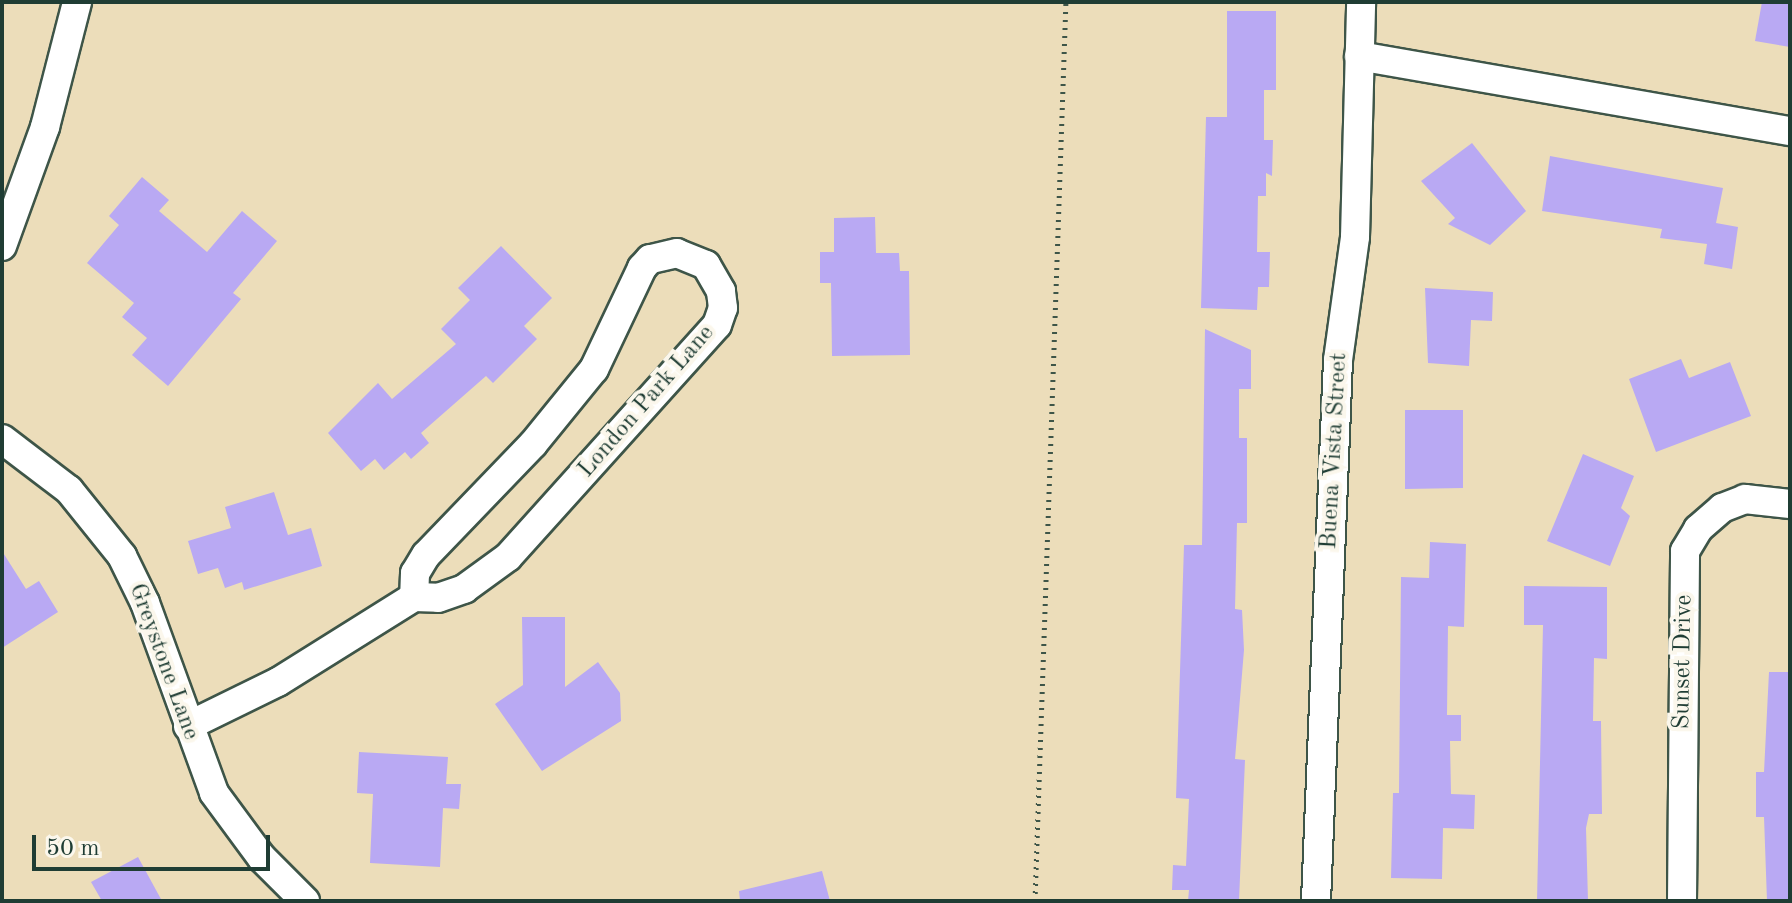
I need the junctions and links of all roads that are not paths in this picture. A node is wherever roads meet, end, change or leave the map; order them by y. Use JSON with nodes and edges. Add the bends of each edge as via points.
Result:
{"nodes":[{"id":1,"x":77,"y":2,"type":"edge"},
{"id":2,"x":1361,"y":2,"type":"edge"},
{"id":3,"x":1359,"y":56,"type":"junction"},
{"id":4,"x":1790,"y":131,"type":"edge"},
{"id":5,"x":2,"y":246,"type":"edge"},
{"id":6,"x":2,"y":439,"type":"edge"},
{"id":7,"x":1790,"y":504,"type":"edge"},
{"id":8,"x":414,"y":597,"type":"junction"},
{"id":9,"x":188,"y":726,"type":"junction"},
{"id":10,"x":305,"y":901,"type":"edge"},
{"id":11,"x":1316,"y":901,"type":"edge"},
{"id":12,"x":1682,"y":901,"type":"edge"}],
"edges":[{"from":1,"to":5,"type":"street","via":[[45,127]]},
{"from":2,"to":3,"type":"street","name":"Buena Vista Street"},
{"from":3,"to":4,"type":"street"},
{"from":3,"to":11,"type":"street","name":"Buena Vista Street","via":[[1355,237],[1338,360]]},
{"from":6,"to":9,"type":"street","name":"Greystone Lane","via":[[69,490],[122,556],[145,603]]},
{"from":7,"to":12,"type":"street","name":"Sunset Drive","via":[[1745,499],[1722,508],[1698,529],[1685,551]]},
{"from":8,"to":8,"type":"street","name":"London Park Lane","via":[[438,598],[464,589],[508,557],[706,339],[723,308],[716,276],[706,265],[677,253],[650,259],[642,268],[594,369],[533,444],[426,555],[415,573]]},
{"from":8,"to":9,"type":"street","name":"London Park Lane","via":[[278,682]]},
{"from":9,"to":10,"type":"street","name":"Greystone Lane","via":[[214,793],[230,818]]}]}
